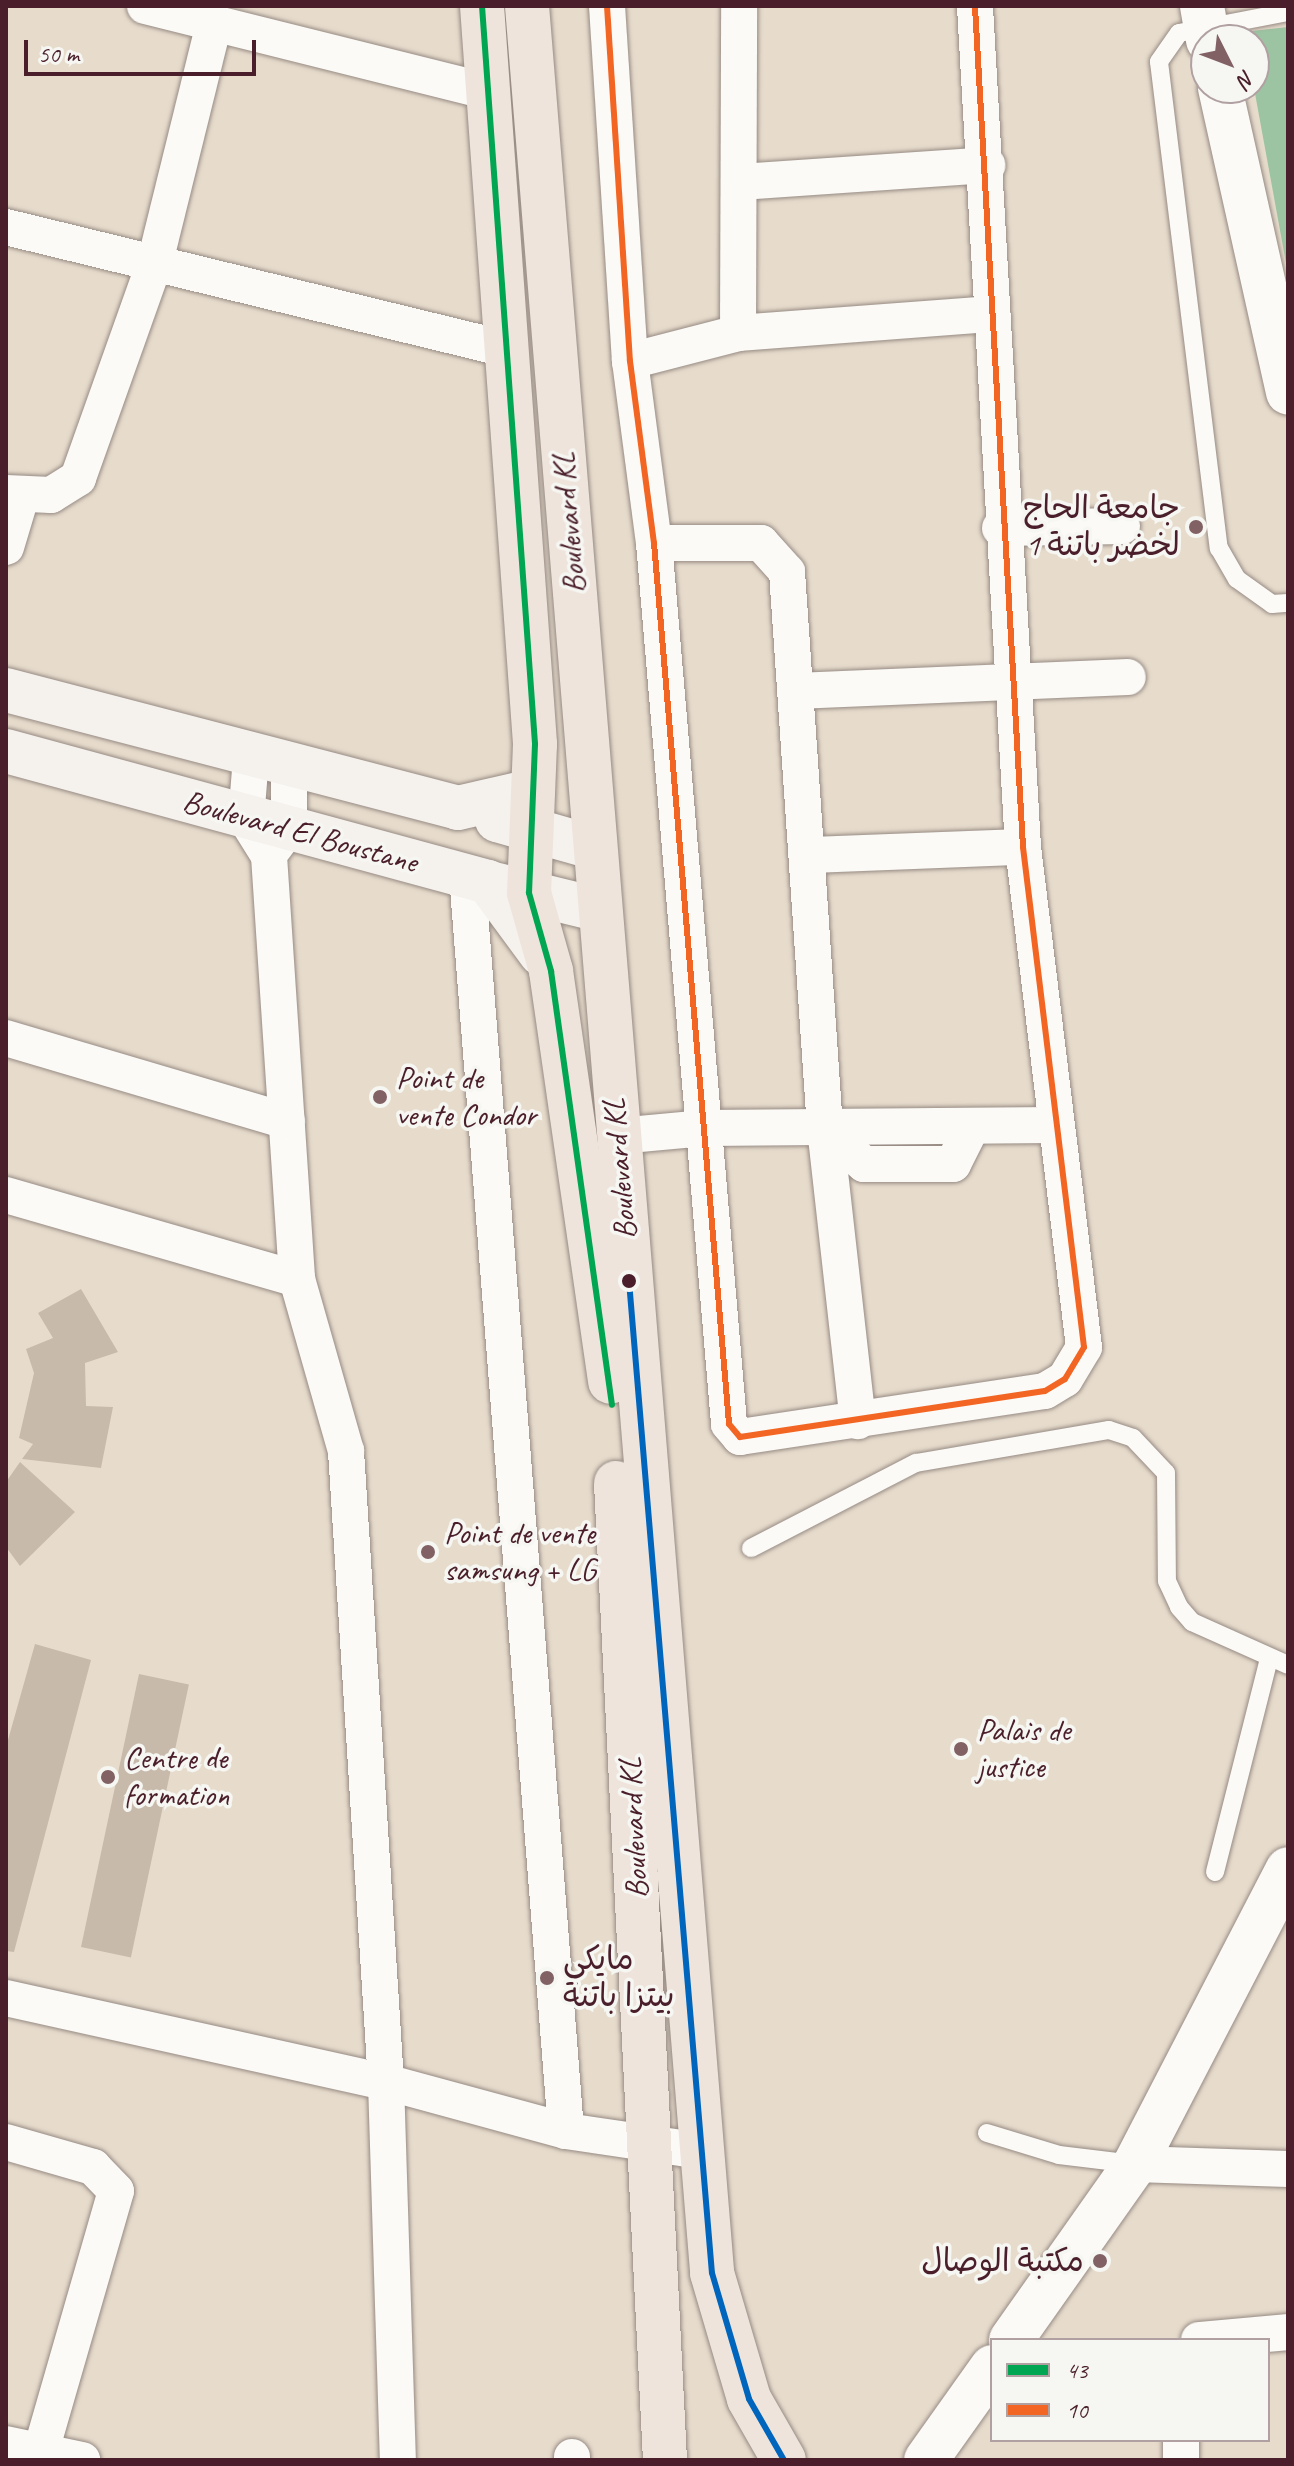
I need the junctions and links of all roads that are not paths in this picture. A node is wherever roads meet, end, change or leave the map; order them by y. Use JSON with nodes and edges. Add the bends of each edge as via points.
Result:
{"nodes":[{"id":1,"x":145,"y":6,"type":"edge"},
{"id":2,"x":482,"y":6,"type":"edge"},
{"id":3,"x":527,"y":6,"type":"edge"},
{"id":4,"x":607,"y":6,"type":"edge"},
{"id":5,"x":739,"y":6,"type":"edge"},
{"id":6,"x":975,"y":6,"type":"edge"},
{"id":7,"x":1288,"y":12,"type":"edge"},
{"id":8,"x":1205,"y":23,"type":"edge"},
{"id":9,"x":214,"y":24,"type":"junction"},
{"id":10,"x":491,"y":92,"type":"junction"},
{"id":11,"x":1224,"y":104,"type":"edge"},
{"id":12,"x":987,"y":165,"type":"junction"},
{"id":13,"x":740,"y":182,"type":"junction"},
{"id":14,"x":6,"y":227,"type":"edge"},
{"id":15,"x":155,"y":262,"type":"junction"},
{"id":16,"x":992,"y":314,"type":"junction"},
{"id":17,"x":738,"y":333,"type":"junction"},
{"id":18,"x":506,"y":349,"type":"junction"},
{"id":19,"x":630,"y":361,"type":"junction"},
{"id":20,"x":1288,"y":392,"type":"edge"},
{"id":21,"x":14,"y":495,"type":"edge"},
{"id":22,"x":1122,"y":526,"type":"dead end"},
{"id":23,"x":1000,"y":528,"type":"junction"},
{"id":24,"x":654,"y":543,"type":"junction"},
{"id":25,"x":6,"y":547,"type":"edge"},
{"id":26,"x":1288,"y":603,"type":"edge"},
{"id":27,"x":1128,"y":677,"type":"dead end"},
{"id":28,"x":1010,"y":679,"type":"junction"},
{"id":29,"x":6,"y":690,"type":"edge"},
{"id":30,"x":796,"y":691,"type":"junction"},
{"id":31,"x":6,"y":751,"type":"edge"},
{"id":32,"x":270,"y":764,"type":"junction"},
{"id":33,"x":530,"y":811,"type":"junction"},
{"id":34,"x":246,"y":819,"type":"junction"},
{"id":35,"x":279,"y":842,"type":"junction"},
{"id":36,"x":1023,"y":847,"type":"junction"},
{"id":37,"x":595,"y":848,"type":"junction"},
{"id":38,"x":810,"y":855,"type":"junction"},
{"id":39,"x":495,"y":884,"type":"junction"},
{"id":40,"x":600,"y":910,"type":"junction"},
{"id":41,"x":6,"y":1038,"type":"edge"},
{"id":42,"x":287,"y":1121,"type":"junction"},
{"id":43,"x":1054,"y":1125,"type":"junction"},
{"id":44,"x":705,"y":1128,"type":"junction"},
{"id":45,"x":836,"y":1128,"type":"junction"},
{"id":46,"x":618,"y":1136,"type":"junction"},
{"id":47,"x":6,"y":1195,"type":"edge"},
{"id":48,"x":297,"y":1279,"type":"junction"},
{"id":49,"x":858,"y":1421,"type":"junction"},
{"id":50,"x":751,"y":1548,"type":"dead end"},
{"id":51,"x":1269,"y":1658,"type":"junction"},
{"id":52,"x":1288,"y":1665,"type":"edge"},
{"id":53,"x":1288,"y":1869,"type":"edge"},
{"id":54,"x":1215,"y":1872,"type":"dead end"},
{"id":55,"x":6,"y":1998,"type":"edge"},
{"id":56,"x":386,"y":2082,"type":"junction"},
{"id":57,"x":566,"y":2131,"type":"junction"},
{"id":58,"x":987,"y":2133,"type":"dead end"},
{"id":59,"x":6,"y":2142,"type":"edge"},
{"id":60,"x":650,"y":2147,"type":"junction"},
{"id":61,"x":701,"y":2151,"type":"junction"},
{"id":62,"x":1135,"y":2164,"type":"junction"},
{"id":63,"x":1288,"y":2169,"type":"edge"},
{"id":64,"x":1288,"y":2332,"type":"edge"},
{"id":65,"x":1012,"y":2338,"type":"edge"},
{"id":66,"x":1221,"y":2338,"type":"edge"},
{"id":67,"x":990,"y":2370,"type":"edge"},
{"id":68,"x":6,"y":2444,"type":"edge"},
{"id":69,"x":41,"y":2451,"type":"junction"},
{"id":70,"x":82,"y":2460,"type":"edge"},
{"id":71,"x":398,"y":2460,"type":"edge"},
{"id":72,"x":665,"y":2460,"type":"edge"},
{"id":73,"x":784,"y":2460,"type":"edge"},
{"id":74,"x":926,"y":2460,"type":"edge"}],
"edges":[{"from":1,"to":9,"type":"street"},
{"from":2,"to":10,"type":"main road","name":"Boulevard KL"},
{"from":3,"to":37,"type":"main road","name":"Boulevard KL"},
{"from":4,"to":19,"type":"street"},
{"from":5,"to":13,"type":"street"},
{"from":6,"to":12,"type":"street"},
{"from":7,"to":8,"type":"lane"},
{"from":8,"to":26,"type":"lane","via":[[1179,33],[1159,62],[1219,548],[1237,579],[1272,604]]},
{"from":9,"to":10,"type":"street"},
{"from":9,"to":15,"type":"street"},
{"from":10,"to":18,"type":"main road","name":"Boulevard KL"},
{"from":11,"to":20,"type":"street"},
{"from":12,"to":13,"type":"street"},
{"from":12,"to":16,"type":"street"},
{"from":13,"to":17,"type":"street"},
{"from":14,"to":15,"type":"street"},
{"from":15,"to":18,"type":"street"},
{"from":15,"to":21,"type":"street","via":[[78,478],[51,495]]},
{"from":16,"to":17,"type":"street"},
{"from":16,"to":23,"type":"street"},
{"from":17,"to":19,"type":"street"},
{"from":18,"to":33,"type":"main road","name":"Boulevard KL","via":[[535,744]]},
{"from":19,"to":24,"type":"street"},
{"from":21,"to":25,"type":"street"},
{"from":22,"to":23,"type":"street"},
{"from":23,"to":28,"type":"street"},
{"from":24,"to":30,"type":"street","via":[[761,543],[773,554],[787,572]]},
{"from":24,"to":44,"type":"street"},
{"from":27,"to":28,"type":"street"},
{"from":28,"to":30,"type":"street"},
{"from":28,"to":36,"type":"street"},
{"from":29,"to":32,"type":"main road"},
{"from":30,"to":38,"type":"street"},
{"from":31,"to":34,"type":"main road","name":"Boulevard El Boustane"},
{"from":32,"to":33,"type":"main road","via":[[458,808]]},
{"from":32,"to":34,"type":"street"},
{"from":32,"to":35,"type":"street"},
{"from":33,"to":37,"type":"main road"},
{"from":33,"to":39,"type":"main road","name":"Boulevard KL"},
{"from":34,"to":35,"type":"main road","name":"Boulevard El Boustane"},
{"from":35,"to":39,"type":"main road","name":"Boulevard El Boustane"},
{"from":35,"to":42,"type":"street"},
{"from":36,"to":38,"type":"street"},
{"from":36,"to":43,"type":"street"},
{"from":37,"to":40,"type":"main road","name":"Boulevard KL"},
{"from":38,"to":45,"type":"street"},
{"from":39,"to":40,"type":"main road","name":"Boulevard El Boustane"},
{"from":39,"to":57,"type":"street"},
{"from":39,"to":60,"type":"main road","name":"Boulevard KL","via":[[551,971],[611,1390]]},
{"from":40,"to":46,"type":"main road","name":"Boulevard KL"},
{"from":41,"to":42,"type":"street"},
{"from":42,"to":48,"type":"street"},
{"from":43,"to":45,"type":"street","via":[[972,1126],[966,1151],[953,1164],[864,1164]]},
{"from":43,"to":49,"type":"street","via":[[1084,1347],[1075,1365],[1045,1391]]},
{"from":44,"to":45,"type":"street"},
{"from":44,"to":46,"type":"street"},
{"from":44,"to":49,"type":"street","via":[[731,1431],[740,1437]]},
{"from":45,"to":49,"type":"street"},
{"from":46,"to":61,"type":"main road","name":"Boulevard KL"},
{"from":47,"to":48,"type":"street"},
{"from":48,"to":56,"type":"street","via":[[346,1451]]},
{"from":50,"to":51,"type":"lane","via":[[916,1463],[1109,1430],[1133,1438],[1166,1473],[1167,1581],[1179,1607],[1192,1622]]},
{"from":51,"to":52,"type":"lane"},
{"from":51,"to":54,"type":"lane"},
{"from":53,"to":62,"type":"street"},
{"from":55,"to":56,"type":"street"},
{"from":56,"to":57,"type":"street"},
{"from":56,"to":71,"type":"street"},
{"from":57,"to":60,"type":"street"},
{"from":58,"to":62,"type":"lane","via":[[1059,2155]]},
{"from":59,"to":69,"type":"street","via":[[93,2167],[116,2191]]},
{"from":60,"to":61,"type":"street"},
{"from":60,"to":72,"type":"main road","name":"Boulevard KL"},
{"from":61,"to":73,"type":"main road","name":"Boulevard KL","via":[[724,2330],[749,2399]]},
{"from":62,"to":63,"type":"street"},
{"from":62,"to":65,"type":"street"},
{"from":64,"to":66,"type":"street"},
{"from":67,"to":74,"type":"street"},
{"from":68,"to":69,"type":"street"},
{"from":69,"to":70,"type":"street"}]}
